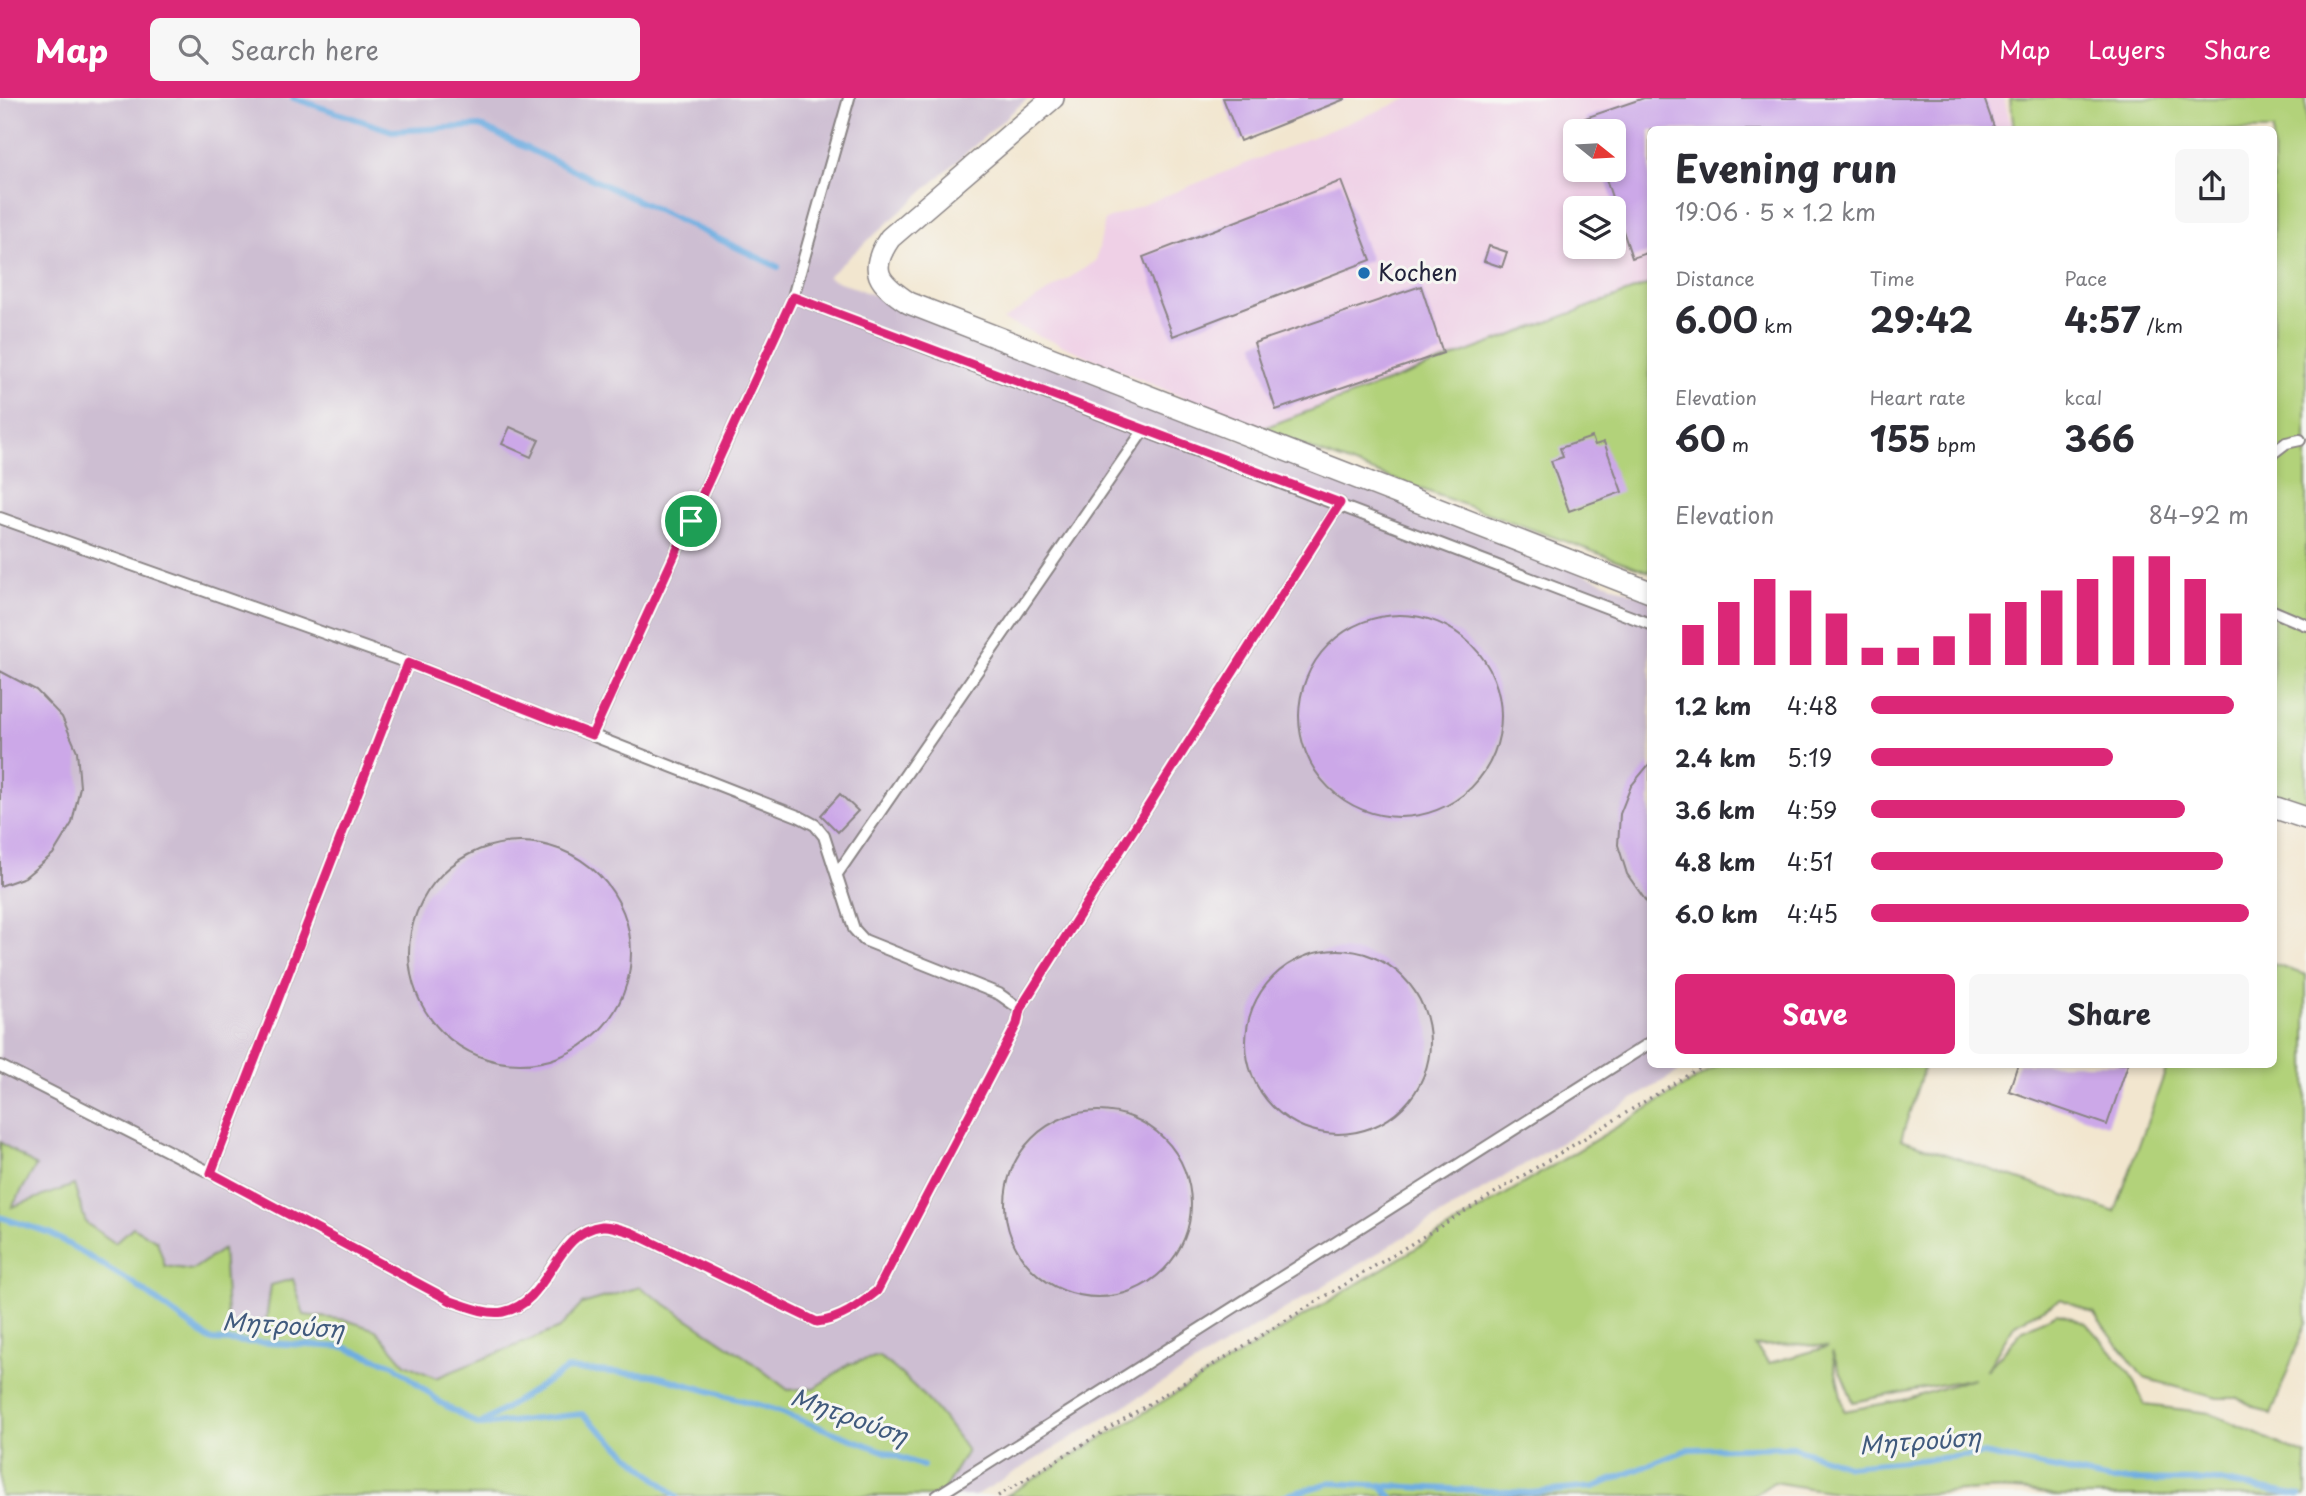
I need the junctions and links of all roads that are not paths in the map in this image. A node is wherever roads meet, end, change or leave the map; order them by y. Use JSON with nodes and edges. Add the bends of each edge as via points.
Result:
{"nodes":[{"id":1,"x":849,"y":98,"type":"edge"},
{"id":2,"x":1053,"y":98,"type":"edge"},
{"id":3,"x":793,"y":297,"type":"junction"},
{"id":4,"x":1143,"y":430,"type":"junction"},
{"id":5,"x":2300,"y":440,"type":"dead end"},
{"id":6,"x":2277,"y":450,"type":"edge"},
{"id":7,"x":1340,"y":503,"type":"junction"},
{"id":8,"x":0,"y":518,"type":"edge"},
{"id":9,"x":1647,"y":591,"type":"edge"},
{"id":10,"x":2277,"y":613,"type":"edge"},
{"id":11,"x":1647,"y":623,"type":"edge"},
{"id":12,"x":2306,"y":625,"type":"edge"},
{"id":13,"x":408,"y":663,"type":"junction"},
{"id":14,"x":592,"y":735,"type":"junction"},
{"id":15,"x":2277,"y":808,"type":"edge"},
{"id":16,"x":2306,"y":818,"type":"edge"},
{"id":17,"x":837,"y":874,"type":"junction"},
{"id":18,"x":1020,"y":1009,"type":"junction"},
{"id":19,"x":1647,"y":1044,"type":"edge"},
{"id":20,"x":0,"y":1066,"type":"edge"},
{"id":21,"x":211,"y":1173,"type":"junction"},
{"id":22,"x":937,"y":1496,"type":"edge"}],
"edges":[{"from":1,"to":3,"type":"lane"},
{"from":2,"to":9,"type":"street","via":[[890,238],[880,252],[877,274],[886,288],[909,303]]},
{"from":3,"to":4,"type":"lane"},
{"from":3,"to":14,"type":"lane"},
{"from":4,"to":7,"type":"lane"},
{"from":4,"to":17,"type":"lane"},
{"from":5,"to":6,"type":"lane"},
{"from":7,"to":11,"type":"lane"},
{"from":7,"to":18,"type":"lane"},
{"from":8,"to":13,"type":"lane"},
{"from":10,"to":12,"type":"lane"},
{"from":13,"to":14,"type":"lane"},
{"from":13,"to":21,"type":"lane"},
{"from":14,"to":17,"type":"lane","via":[[815,825],[824,836]]},
{"from":15,"to":16,"type":"street"},
{"from":17,"to":18,"type":"lane","via":[[854,929],[864,940],[999,993]]},
{"from":18,"to":21,"type":"lane","via":[[1017,1024],[877,1291],[854,1310],[830,1320],[806,1318],[633,1233],[604,1226],[582,1231],[524,1301],[503,1312],[479,1310],[451,1301]]},
{"from":19,"to":22,"type":"lane"},
{"from":20,"to":21,"type":"lane"}]}
